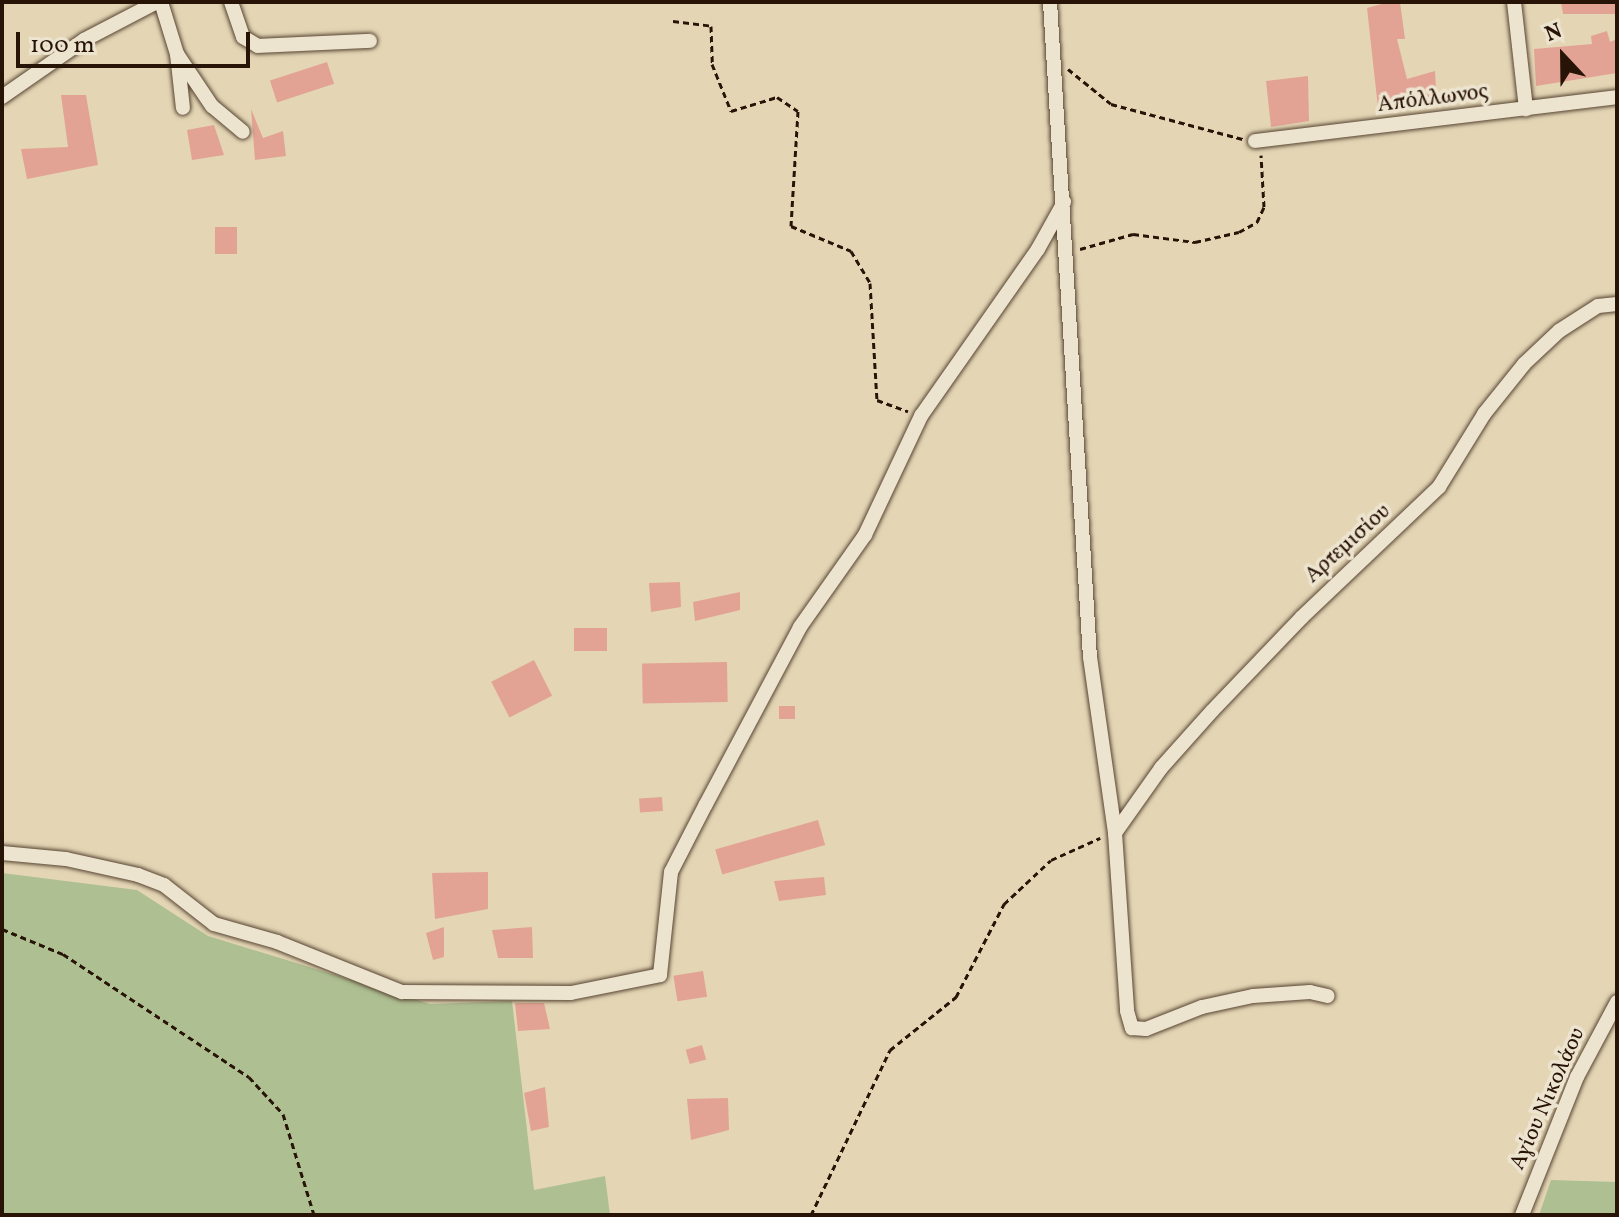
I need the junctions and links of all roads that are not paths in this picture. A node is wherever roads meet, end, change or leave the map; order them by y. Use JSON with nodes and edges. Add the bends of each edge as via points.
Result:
{"nodes":[{"id":1,"x":159,"y":2,"type":"edge"},
{"id":2,"x":231,"y":2,"type":"edge"},
{"id":3,"x":1050,"y":2,"type":"edge"},
{"id":4,"x":1514,"y":2,"type":"edge"},
{"id":5,"x":370,"y":41,"type":"dead end"},
{"id":6,"x":177,"y":54,"type":"junction"},
{"id":7,"x":2,"y":97,"type":"edge"},
{"id":8,"x":1617,"y":97,"type":"edge"},
{"id":9,"x":183,"y":108,"type":"dead end"},
{"id":10,"x":1526,"y":109,"type":"junction"},
{"id":11,"x":243,"y":132,"type":"dead end"},
{"id":12,"x":1255,"y":141,"type":"road end"},
{"id":13,"x":1064,"y":202,"type":"junction"},
{"id":14,"x":1617,"y":304,"type":"edge"},
{"id":15,"x":1115,"y":833,"type":"junction"},
{"id":16,"x":2,"y":853,"type":"edge"},
{"id":17,"x":1328,"y":996,"type":"dead end"},
{"id":18,"x":1617,"y":1002,"type":"edge"},
{"id":19,"x":1522,"y":1215,"type":"edge"}],
"edges":[{"from":1,"to":6,"type":"street"},
{"from":1,"to":7,"type":"street","via":[[84,40]]},
{"from":2,"to":5,"type":"street","via":[[243,37],[258,46]]},
{"from":3,"to":13,"type":"street"},
{"from":4,"to":10,"type":"street"},
{"from":6,"to":9,"type":"street"},
{"from":6,"to":11,"type":"street","via":[[212,106]]},
{"from":8,"to":10,"type":"street","name":"Απόλλωνος"},
{"from":10,"to":12,"type":"street","name":"Απόλλωνος"},
{"from":13,"to":15,"type":"street","via":[[1090,657]]},
{"from":13,"to":16,"type":"street","via":[[1038,249],[921,416],[865,535],[800,627],[671,872],[660,975],[571,993],[402,992],[277,942],[214,924],[164,885],[138,875],[66,859]]},
{"from":14,"to":15,"type":"street","name":"Αρτεμισίου","via":[[1598,306],[1559,331],[1524,364],[1484,414],[1439,487],[1222,700],[1161,768]]},
{"from":15,"to":17,"type":"street","via":[[1132,1028],[1146,1029],[1202,1007],[1253,996]]},
{"from":18,"to":19,"type":"street","name":"Αγίου Νικολάου","via":[[1577,1077]]}]}
